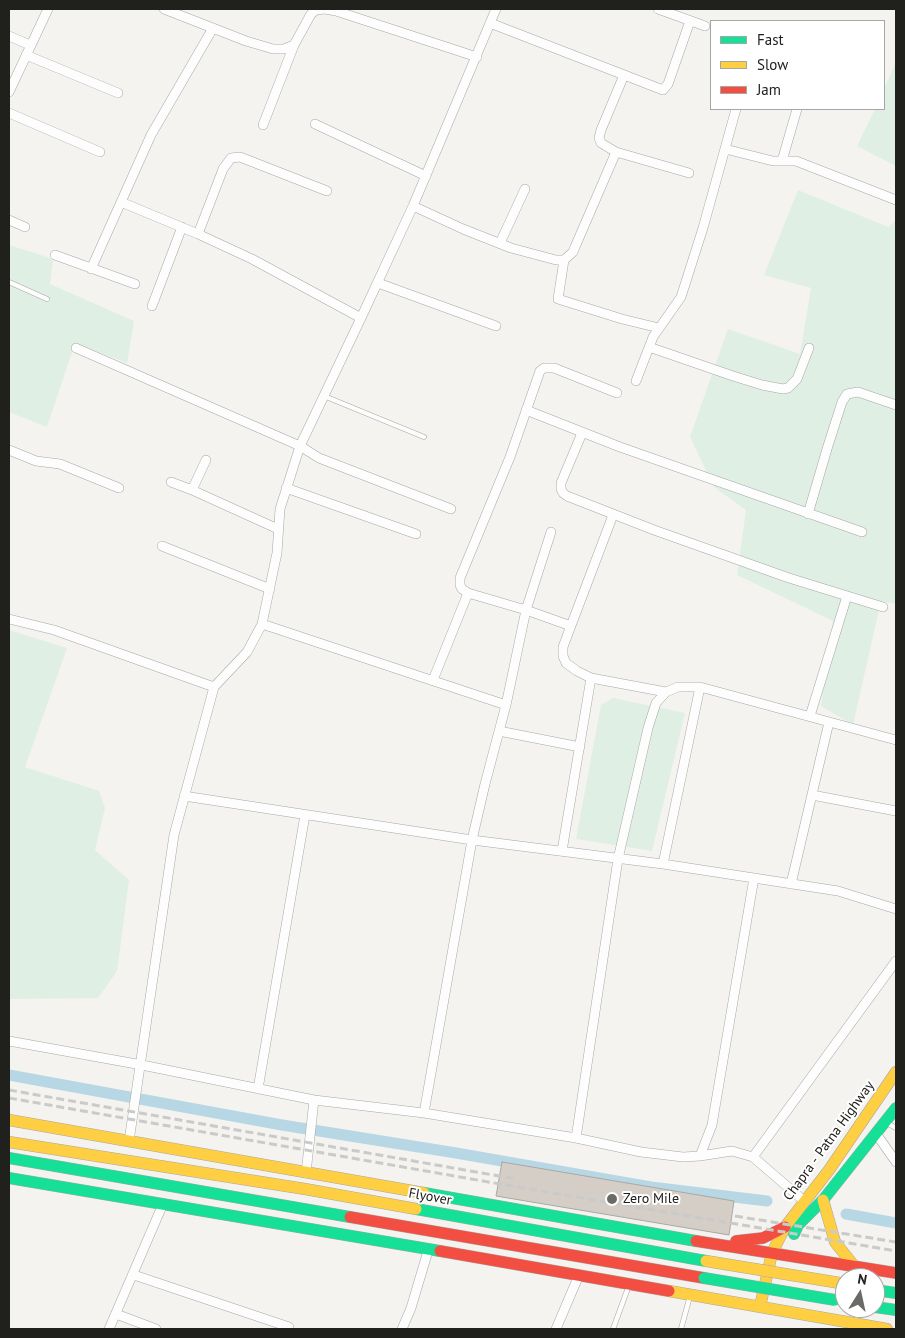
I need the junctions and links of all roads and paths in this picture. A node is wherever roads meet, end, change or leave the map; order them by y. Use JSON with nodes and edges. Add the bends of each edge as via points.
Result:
{"nodes":[{"id":1,"x":47,"y":9,"type":"edge"},
{"id":2,"x":164,"y":9,"type":"edge"},
{"id":3,"x":496,"y":9,"type":"edge"},
{"id":4,"x":658,"y":9,"type":"edge"},
{"id":5,"x":690,"y":21,"type":"junction"},
{"id":6,"x":490,"y":23,"type":"junction"},
{"id":7,"x":705,"y":26,"type":"dead end"},
{"id":8,"x":213,"y":28,"type":"junction"},
{"id":9,"x":9,"y":36,"type":"edge"},
{"id":10,"x":30,"y":44,"type":"junction"},
{"id":11,"x":294,"y":45,"type":"junction"},
{"id":12,"x":26,"y":55,"type":"junction"},
{"id":13,"x":476,"y":56,"type":"junction"},
{"id":14,"x":624,"y":75,"type":"junction"},
{"id":15,"x":9,"y":92,"type":"edge"},
{"id":16,"x":118,"y":93,"type":"dead end"},
{"id":17,"x":736,"y":110,"type":"edge"},
{"id":18,"x":797,"y":110,"type":"edge"},
{"id":19,"x":9,"y":113,"type":"edge"},
{"id":20,"x":315,"y":124,"type":"dead end"},
{"id":21,"x":263,"y":125,"type":"dead end"},
{"id":22,"x":725,"y":149,"type":"junction"},
{"id":23,"x":100,"y":152,"type":"dead end"},
{"id":24,"x":616,"y":152,"type":"junction"},
{"id":25,"x":782,"y":161,"type":"junction"},
{"id":26,"x":690,"y":173,"type":"dead end"},
{"id":27,"x":426,"y":176,"type":"junction"},
{"id":28,"x":525,"y":189,"type":"dead end"},
{"id":29,"x":327,"y":191,"type":"dead end"},
{"id":30,"x":896,"y":200,"type":"edge"},
{"id":31,"x":121,"y":202,"type":"junction"},
{"id":32,"x":413,"y":206,"type":"junction"},
{"id":33,"x":9,"y":220,"type":"edge"},
{"id":34,"x":25,"y":227,"type":"dead end"},
{"id":35,"x":182,"y":228,"type":"junction"},
{"id":36,"x":198,"y":234,"type":"junction"},
{"id":37,"x":500,"y":243,"type":"junction"},
{"id":38,"x":55,"y":256,"type":"dead end"},
{"id":39,"x":564,"y":260,"type":"junction"},
{"id":40,"x":91,"y":269,"type":"junction"},
{"id":41,"x":9,"y":282,"type":"edge"},
{"id":42,"x":378,"y":283,"type":"junction"},
{"id":43,"x":136,"y":284,"type":"dead end"},
{"id":44,"x":47,"y":298,"type":"dead end"},
{"id":45,"x":152,"y":306,"type":"dead end"},
{"id":46,"x":361,"y":318,"type":"junction"},
{"id":47,"x":496,"y":326,"type":"dead end"},
{"id":48,"x":659,"y":328,"type":"junction"},
{"id":49,"x":650,"y":347,"type":"junction"},
{"id":50,"x":76,"y":348,"type":"dead end"},
{"id":51,"x":808,"y":348,"type":"dead end"},
{"id":52,"x":636,"y":381,"type":"dead end"},
{"id":53,"x":617,"y":393,"type":"dead end"},
{"id":54,"x":323,"y":395,"type":"junction"},
{"id":55,"x":896,"y":405,"type":"edge"},
{"id":56,"x":526,"y":410,"type":"junction"},
{"id":57,"x":582,"y":433,"type":"junction"},
{"id":58,"x":424,"y":437,"type":"dead end"},
{"id":59,"x":300,"y":446,"type":"junction"},
{"id":60,"x":9,"y":450,"type":"edge"},
{"id":61,"x":206,"y":460,"type":"dead end"},
{"id":62,"x":171,"y":482,"type":"dead end"},
{"id":63,"x":119,"y":488,"type":"dead end"},
{"id":64,"x":286,"y":488,"type":"junction"},
{"id":65,"x":192,"y":490,"type":"junction"},
{"id":66,"x":452,"y":509,"type":"dead end"},
{"id":67,"x":808,"y":514,"type":"junction"},
{"id":68,"x":613,"y":515,"type":"junction"},
{"id":69,"x":278,"y":529,"type":"junction"},
{"id":70,"x":551,"y":532,"type":"dead end"},
{"id":71,"x":862,"y":532,"type":"dead end"},
{"id":72,"x":416,"y":534,"type":"dead end"},
{"id":73,"x":162,"y":546,"type":"dead end"},
{"id":74,"x":270,"y":589,"type":"junction"},
{"id":75,"x":468,"y":593,"type":"junction"},
{"id":76,"x":847,"y":596,"type":"junction"},
{"id":77,"x":883,"y":607,"type":"dead end"},
{"id":78,"x":526,"y":610,"type":"junction"},
{"id":79,"x":9,"y":618,"type":"edge"},
{"id":80,"x":262,"y":624,"type":"junction"},
{"id":81,"x":571,"y":626,"type":"junction"},
{"id":82,"x":591,"y":678,"type":"junction"},
{"id":83,"x":433,"y":680,"type":"junction"},
{"id":84,"x":214,"y":687,"type":"junction"},
{"id":85,"x":700,"y":687,"type":"junction"},
{"id":86,"x":666,"y":692,"type":"junction"},
{"id":87,"x":506,"y":705,"type":"junction"},
{"id":88,"x":810,"y":716,"type":"junction"},
{"id":89,"x":829,"y":722,"type":"junction"},
{"id":90,"x":499,"y":731,"type":"junction"},
{"id":91,"x":896,"y":740,"type":"edge"},
{"id":92,"x":580,"y":747,"type":"junction"},
{"id":93,"x":812,"y":795,"type":"junction"},
{"id":94,"x":184,"y":796,"type":"junction"},
{"id":95,"x":896,"y":811,"type":"edge"},
{"id":96,"x":305,"y":815,"type":"junction"},
{"id":97,"x":472,"y":840,"type":"junction"},
{"id":98,"x":562,"y":850,"type":"junction"},
{"id":99,"x":618,"y":859,"type":"junction"},
{"id":100,"x":663,"y":864,"type":"junction"},
{"id":101,"x":754,"y":878,"type":"junction"},
{"id":102,"x":791,"y":884,"type":"junction"},
{"id":103,"x":896,"y":909,"type":"edge"},
{"id":104,"x":896,"y":961,"type":"edge"},
{"id":105,"x":9,"y":1041,"type":"edge"},
{"id":106,"x":142,"y":1065,"type":"junction"},
{"id":107,"x":896,"y":1072,"type":"edge"},
{"id":108,"x":258,"y":1089,"type":"junction"},
{"id":109,"x":314,"y":1100,"type":"junction"},
{"id":110,"x":896,"y":1108,"type":"edge"},
{"id":111,"x":424,"y":1113,"type":"junction"},
{"id":112,"x":9,"y":1120,"type":"edge"},
{"id":113,"x":891,"y":1125,"type":"edge"},
{"id":114,"x":877,"y":1135,"type":"junction"},
{"id":115,"x":576,"y":1138,"type":"junction"},
{"id":116,"x":129,"y":1141,"type":"junction"},
{"id":117,"x":9,"y":1142,"type":"edge"},
{"id":118,"x":700,"y":1156,"type":"junction"},
{"id":119,"x":753,"y":1157,"type":"junction"},
{"id":120,"x":11,"y":1158,"type":"edge"},
{"id":121,"x":896,"y":1162,"type":"edge"},
{"id":122,"x":306,"y":1173,"type":"junction"},
{"id":123,"x":9,"y":1178,"type":"edge"},
{"id":124,"x":824,"y":1200,"type":"junction"},
{"id":125,"x":804,"y":1202,"type":"junction"},
{"id":126,"x":163,"y":1204,"type":"junction"},
{"id":127,"x":785,"y":1227,"type":"junction"},
{"id":128,"x":682,"y":1238,"type":"junction"},
{"id":129,"x":751,"y":1250,"type":"junction"},
{"id":130,"x":428,"y":1251,"type":"junction"},
{"id":131,"x":775,"y":1256,"type":"junction"},
{"id":132,"x":803,"y":1258,"type":"junction"},
{"id":133,"x":854,"y":1266,"type":"junction"},
{"id":134,"x":896,"y":1273,"type":"edge"},
{"id":135,"x":134,"y":1275,"type":"junction"},
{"id":136,"x":579,"y":1275,"type":"junction"},
{"id":137,"x":835,"y":1283,"type":"edge"},
{"id":138,"x":629,"y":1284,"type":"junction"},
{"id":139,"x":691,"y":1295,"type":"junction"},
{"id":140,"x":835,"y":1300,"type":"edge"},
{"id":141,"x":740,"y":1303,"type":"junction"},
{"id":142,"x":760,"y":1306,"type":"junction"},
{"id":143,"x":773,"y":1309,"type":"junction"},
{"id":144,"x":794,"y":1313,"type":"junction"},
{"id":145,"x":116,"y":1314,"type":"junction"},
{"id":146,"x":836,"y":1325,"type":"edge"},
{"id":147,"x":289,"y":1328,"type":"dead end"},
{"id":148,"x":109,"y":1329,"type":"edge"},
{"id":149,"x":156,"y":1329,"type":"edge"},
{"id":150,"x":402,"y":1329,"type":"edge"},
{"id":151,"x":556,"y":1329,"type":"edge"},
{"id":152,"x":613,"y":1329,"type":"edge"},
{"id":153,"x":681,"y":1329,"type":"edge"},
{"id":154,"x":887,"y":1329,"type":"edge"}],
"edges":[{"from":1,"to":10,"type":"street"},
{"from":2,"to":8,"type":"street"},
{"from":3,"to":6,"type":"street"},
{"from":4,"to":5,"type":"street"},
{"from":5,"to":7,"type":"street"},
{"from":5,"to":14,"type":"street","via":[[666,88],[658,89]]},
{"from":6,"to":13,"type":"street"},
{"from":6,"to":14,"type":"street"},
{"from":8,"to":11,"type":"street","via":[[273,49]]},
{"from":8,"to":31,"type":"street","via":[[151,135]]},
{"from":9,"to":10,"type":"street"},
{"from":10,"to":12,"type":"street"},
{"from":11,"to":13,"type":"street","via":[[311,14],[325,9]]},
{"from":11,"to":21,"type":"street"},
{"from":12,"to":15,"type":"street"},
{"from":12,"to":16,"type":"street"},
{"from":13,"to":27,"type":"street"},
{"from":14,"to":24,"type":"street","via":[[599,138],[601,143]]},
{"from":17,"to":22,"type":"street"},
{"from":18,"to":25,"type":"street"},
{"from":19,"to":23,"type":"street"},
{"from":20,"to":27,"type":"street"},
{"from":22,"to":25,"type":"street"},
{"from":22,"to":48,"type":"street","via":[[681,297]]},
{"from":24,"to":26,"type":"street"},
{"from":24,"to":39,"type":"street","via":[[576,247]]},
{"from":25,"to":30,"type":"street","via":[[796,161]]},
{"from":27,"to":32,"type":"street"},
{"from":28,"to":37,"type":"street"},
{"from":29,"to":36,"type":"street","via":[[240,156],[231,158],[223,169]]},
{"from":31,"to":35,"type":"street"},
{"from":31,"to":40,"type":"street"},
{"from":32,"to":37,"type":"street"},
{"from":32,"to":42,"type":"street"},
{"from":33,"to":34,"type":"street"},
{"from":35,"to":36,"type":"street"},
{"from":35,"to":45,"type":"street"},
{"from":36,"to":46,"type":"street","via":[[252,259]]},
{"from":37,"to":39,"type":"street"},
{"from":38,"to":40,"type":"street"},
{"from":39,"to":48,"type":"street","via":[[558,299]]},
{"from":40,"to":43,"type":"street"},
{"from":41,"to":44,"type":"lane"},
{"from":42,"to":46,"type":"street"},
{"from":42,"to":47,"type":"street"},
{"from":46,"to":54,"type":"street"},
{"from":48,"to":49,"type":"street"},
{"from":49,"to":51,"type":"street","via":[[762,385],[783,389],[797,379]]},
{"from":49,"to":52,"type":"street"},
{"from":50,"to":59,"type":"street"},
{"from":53,"to":56,"type":"street","via":[[554,368],[544,368]]},
{"from":54,"to":58,"type":"lane"},
{"from":54,"to":59,"type":"street"},
{"from":55,"to":67,"type":"street","via":[[858,392],[846,394]]},
{"from":56,"to":57,"type":"street"},
{"from":56,"to":75,"type":"street","via":[[460,578],[462,589]]},
{"from":57,"to":67,"type":"street"},
{"from":57,"to":68,"type":"street","via":[[561,489],[567,496]]},
{"from":59,"to":64,"type":"street"},
{"from":59,"to":66,"type":"street","via":[[319,458]]},
{"from":60,"to":63,"type":"street","via":[[36,461],[60,464]]},
{"from":61,"to":65,"type":"street"},
{"from":62,"to":65,"type":"street"},
{"from":64,"to":69,"type":"street"},
{"from":64,"to":72,"type":"street"},
{"from":65,"to":69,"type":"street"},
{"from":67,"to":71,"type":"street"},
{"from":68,"to":76,"type":"street"},
{"from":68,"to":81,"type":"street"},
{"from":69,"to":74,"type":"street"},
{"from":70,"to":78,"type":"street"},
{"from":73,"to":74,"type":"street"},
{"from":74,"to":80,"type":"street"},
{"from":75,"to":78,"type":"street"},
{"from":75,"to":83,"type":"street"},
{"from":76,"to":77,"type":"street"},
{"from":76,"to":88,"type":"street"},
{"from":78,"to":81,"type":"street"},
{"from":78,"to":87,"type":"street"},
{"from":79,"to":84,"type":"street","via":[[54,630]]},
{"from":80,"to":83,"type":"street"},
{"from":80,"to":84,"type":"street","via":[[247,652]]},
{"from":81,"to":82,"type":"street","via":[[563,656],[566,663]]},
{"from":82,"to":86,"type":"street"},
{"from":82,"to":92,"type":"street"},
{"from":83,"to":87,"type":"street"},
{"from":84,"to":94,"type":"street"},
{"from":85,"to":86,"type":"street","via":[[678,687]]},
{"from":85,"to":88,"type":"street"},
{"from":85,"to":100,"type":"street"},
{"from":86,"to":99,"type":"street","via":[[656,703],[648,728]]},
{"from":87,"to":90,"type":"street"},
{"from":88,"to":89,"type":"street"},
{"from":89,"to":91,"type":"street"},
{"from":89,"to":93,"type":"street"},
{"from":90,"to":92,"type":"street"},
{"from":90,"to":97,"type":"street"},
{"from":92,"to":98,"type":"street"},
{"from":93,"to":95,"type":"street"},
{"from":93,"to":102,"type":"street"},
{"from":94,"to":96,"type":"street"},
{"from":94,"to":106,"type":"street","via":[[171,853]]},
{"from":96,"to":97,"type":"street"},
{"from":96,"to":108,"type":"street"},
{"from":97,"to":98,"type":"street"},
{"from":97,"to":111,"type":"street"},
{"from":98,"to":99,"type":"street"},
{"from":99,"to":100,"type":"street"},
{"from":99,"to":115,"type":"street"},
{"from":100,"to":101,"type":"street"},
{"from":101,"to":102,"type":"street"},
{"from":101,"to":118,"type":"street","via":[[712,1126]]},
{"from":102,"to":103,"type":"street","via":[[838,891]]},
{"from":104,"to":119,"type":"street"},
{"from":105,"to":106,"type":"street"},
{"from":106,"to":108,"type":"street"},
{"from":106,"to":116,"type":"street"},
{"from":107,"to":125,"type":"highway","name":"Chapra - Patna Highway"},
{"from":108,"to":109,"type":"street"},
{"from":109,"to":111,"type":"street"},
{"from":109,"to":122,"type":"street"},
{"from":110,"to":113,"type":"highway","name":"Chapra - Patna Highway"},
{"from":111,"to":115,"type":"street"},
{"from":112,"to":116,"type":"highway"},
{"from":113,"to":114,"type":"highway","name":"Chapra - Patna Highway"},
{"from":114,"to":121,"type":"street"},
{"from":114,"to":124,"type":"highway","name":"Chapra - Patna Highway"},
{"from":115,"to":118,"type":"street","via":[[641,1152]]},
{"from":116,"to":122,"type":"highway"},
{"from":117,"to":137,"type":"highway","name":"Flyover","bridge":true,"via":[[295,1188]]},
{"from":118,"to":119,"type":"street","via":[[732,1151]]},
{"from":119,"to":125,"type":"street"},
{"from":120,"to":140,"type":"highway","bridge":true},
{"from":122,"to":128,"type":"highway"},
{"from":123,"to":126,"type":"highway"},
{"from":124,"to":131,"type":"highway","name":"Chapra - Patna Highway","via":[[798,1225]]},
{"from":124,"to":133,"type":"highway","via":[[835,1242]]},
{"from":125,"to":127,"type":"highway","name":"Chapra - Patna Highway"},
{"from":126,"to":130,"type":"highway"},
{"from":126,"to":135,"type":"street"},
{"from":127,"to":128,"type":"highway","via":[[763,1238],[743,1242]]},
{"from":127,"to":131,"type":"highway","name":"Chapra - Patna Highway"},
{"from":128,"to":129,"type":"highway"},
{"from":129,"to":131,"type":"highway"},
{"from":129,"to":141,"type":"highway"},
{"from":130,"to":136,"type":"highway"},
{"from":130,"to":150,"type":"street"},
{"from":131,"to":132,"type":"highway"},
{"from":131,"to":142,"type":"highway"},
{"from":131,"to":143,"type":"highway","name":"Chapra - Patna Highway"},
{"from":132,"to":133,"type":"highway"},
{"from":132,"to":144,"type":"highway"},
{"from":133,"to":134,"type":"highway"},
{"from":135,"to":145,"type":"street"},
{"from":135,"to":147,"type":"street"},
{"from":136,"to":138,"type":"highway"},
{"from":136,"to":151,"type":"street"},
{"from":138,"to":139,"type":"highway"},
{"from":138,"to":152,"type":"lane"},
{"from":139,"to":141,"type":"highway"},
{"from":139,"to":153,"type":"lane"},
{"from":141,"to":142,"type":"highway"},
{"from":142,"to":143,"type":"highway"},
{"from":143,"to":144,"type":"highway"},
{"from":144,"to":146,"type":"highway"},
{"from":145,"to":148,"type":"street"},
{"from":145,"to":149,"type":"street"},
{"from":146,"to":154,"type":"highway"}]}
